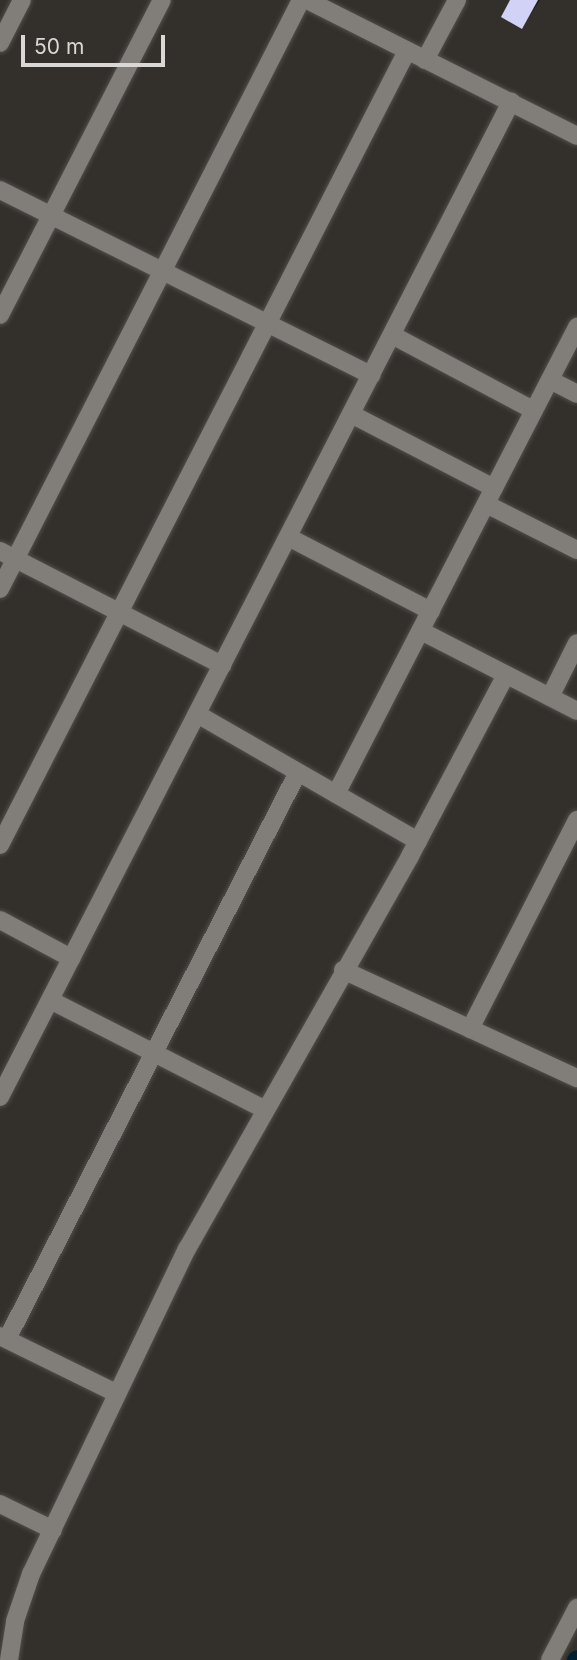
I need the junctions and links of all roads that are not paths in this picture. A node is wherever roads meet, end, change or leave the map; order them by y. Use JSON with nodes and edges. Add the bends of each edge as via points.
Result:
{"nodes":[{"id":1,"x":22,"y":0,"type":"edge"},
{"id":2,"x":162,"y":0,"type":"edge"},
{"id":3,"x":301,"y":0,"type":"edge"},
{"id":4,"x":307,"y":0,"type":"edge"},
{"id":5,"x":457,"y":0,"type":"edge"},
{"id":6,"x":0,"y":43,"type":"edge"},
{"id":7,"x":407,"y":51,"type":"junction"},
{"id":8,"x":425,"y":61,"type":"junction"},
{"id":9,"x":511,"y":102,"type":"junction"},
{"id":10,"x":577,"y":136,"type":"edge"},
{"id":11,"x":0,"y":190,"type":"edge"},
{"id":12,"x":52,"y":215,"type":"junction"},
{"id":13,"x":162,"y":272,"type":"junction"},
{"id":14,"x":0,"y":315,"type":"edge"},
{"id":15,"x":268,"y":325,"type":"junction"},
{"id":16,"x":577,"y":327,"type":"edge"},
{"id":17,"x":392,"y":335,"type":"junction"},
{"id":18,"x":371,"y":375,"type":"junction"},
{"id":19,"x":550,"y":380,"type":"junction"},
{"id":20,"x":577,"y":394,"type":"edge"},
{"id":21,"x":533,"y":410,"type":"junction"},
{"id":22,"x":351,"y":414,"type":"junction"},
{"id":23,"x":490,"y":496,"type":"junction"},
{"id":24,"x":288,"y":537,"type":"junction"},
{"id":25,"x":577,"y":550,"type":"edge"},
{"id":26,"x":8,"y":555,"type":"edge"},
{"id":27,"x":0,"y":589,"type":"edge"},
{"id":28,"x":117,"y":611,"type":"junction"},
{"id":29,"x":430,"y":611,"type":"junction"},
{"id":30,"x":421,"y":631,"type":"junction"},
{"id":31,"x":577,"y":643,"type":"edge"},
{"id":32,"x":222,"y":665,"type":"junction"},
{"id":33,"x":506,"y":675,"type":"junction"},
{"id":34,"x":550,"y":697,"type":"junction"},
{"id":35,"x":577,"y":711,"type":"edge"},
{"id":36,"x":197,"y":714,"type":"junction"},
{"id":37,"x":298,"y":772,"type":"junction"},
{"id":38,"x":336,"y":794,"type":"junction"},
{"id":39,"x":577,"y":820,"type":"edge"},
{"id":40,"x":418,"y":841,"type":"junction"},
{"id":41,"x":0,"y":845,"type":"edge"},
{"id":42,"x":0,"y":920,"type":"edge"},
{"id":43,"x":71,"y":958,"type":"junction"},
{"id":44,"x":343,"y":970,"type":"junction"},
{"id":45,"x":50,"y":1000,"type":"junction"},
{"id":46,"x":470,"y":1029,"type":"junction"},
{"id":47,"x":153,"y":1054,"type":"junction"},
{"id":48,"x":575,"y":1073,"type":"edge"},
{"id":49,"x":0,"y":1097,"type":"edge"},
{"id":50,"x":264,"y":1109,"type":"junction"},
{"id":51,"x":3,"y":1337,"type":"edge"},
{"id":52,"x":116,"y":1393,"type":"junction"},
{"id":53,"x":0,"y":1504,"type":"edge"},
{"id":54,"x":53,"y":1530,"type":"junction"},
{"id":55,"x":577,"y":1608,"type":"edge"},
{"id":56,"x":9,"y":1660,"type":"edge"},
{"id":57,"x":550,"y":1660,"type":"edge"}],
"edges":[{"from":1,"to":6,"type":"street"},
{"from":2,"to":12,"type":"street"},
{"from":3,"to":13,"type":"street"},
{"from":4,"to":7,"type":"street"},
{"from":5,"to":8,"type":"street"},
{"from":7,"to":8,"type":"street"},
{"from":7,"to":15,"type":"street"},
{"from":8,"to":9,"type":"street"},
{"from":9,"to":10,"type":"street"},
{"from":9,"to":17,"type":"street"},
{"from":11,"to":12,"type":"street"},
{"from":12,"to":13,"type":"street"},
{"from":12,"to":14,"type":"street"},
{"from":13,"to":15,"type":"street"},
{"from":13,"to":26,"type":"street"},
{"from":15,"to":18,"type":"street"},
{"from":15,"to":28,"type":"street"},
{"from":16,"to":19,"type":"street"},
{"from":17,"to":18,"type":"street"},
{"from":17,"to":21,"type":"street"},
{"from":18,"to":22,"type":"street"},
{"from":19,"to":20,"type":"street"},
{"from":19,"to":21,"type":"street"},
{"from":21,"to":23,"type":"street"},
{"from":22,"to":23,"type":"street"},
{"from":22,"to":24,"type":"street"},
{"from":23,"to":25,"type":"street"},
{"from":23,"to":29,"type":"street"},
{"from":24,"to":29,"type":"street"},
{"from":24,"to":32,"type":"street"},
{"from":26,"to":27,"type":"street"},
{"from":26,"to":28,"type":"street"},
{"from":28,"to":32,"type":"street"},
{"from":28,"to":41,"type":"street"},
{"from":29,"to":30,"type":"street"},
{"from":30,"to":33,"type":"street"},
{"from":30,"to":38,"type":"street"},
{"from":31,"to":34,"type":"street"},
{"from":32,"to":36,"type":"street"},
{"from":33,"to":34,"type":"street"},
{"from":33,"to":40,"type":"street"},
{"from":34,"to":35,"type":"street"},
{"from":36,"to":37,"type":"street"},
{"from":36,"to":43,"type":"street"},
{"from":37,"to":38,"type":"street"},
{"from":37,"to":47,"type":"street"},
{"from":38,"to":40,"type":"street"},
{"from":39,"to":46,"type":"street"},
{"from":40,"to":44,"type":"street"},
{"from":42,"to":43,"type":"street"},
{"from":43,"to":45,"type":"street"},
{"from":44,"to":46,"type":"street"},
{"from":44,"to":50,"type":"street"},
{"from":45,"to":47,"type":"street"},
{"from":45,"to":49,"type":"street"},
{"from":46,"to":48,"type":"street"},
{"from":47,"to":50,"type":"street"},
{"from":47,"to":51,"type":"street"},
{"from":50,"to":52,"type":"street","via":[[187,1249]]},
{"from":51,"to":52,"type":"street"},
{"from":52,"to":54,"type":"street"},
{"from":53,"to":54,"type":"street"},
{"from":54,"to":56,"type":"street","via":[[22,1597]]},
{"from":55,"to":57,"type":"street"}]}
